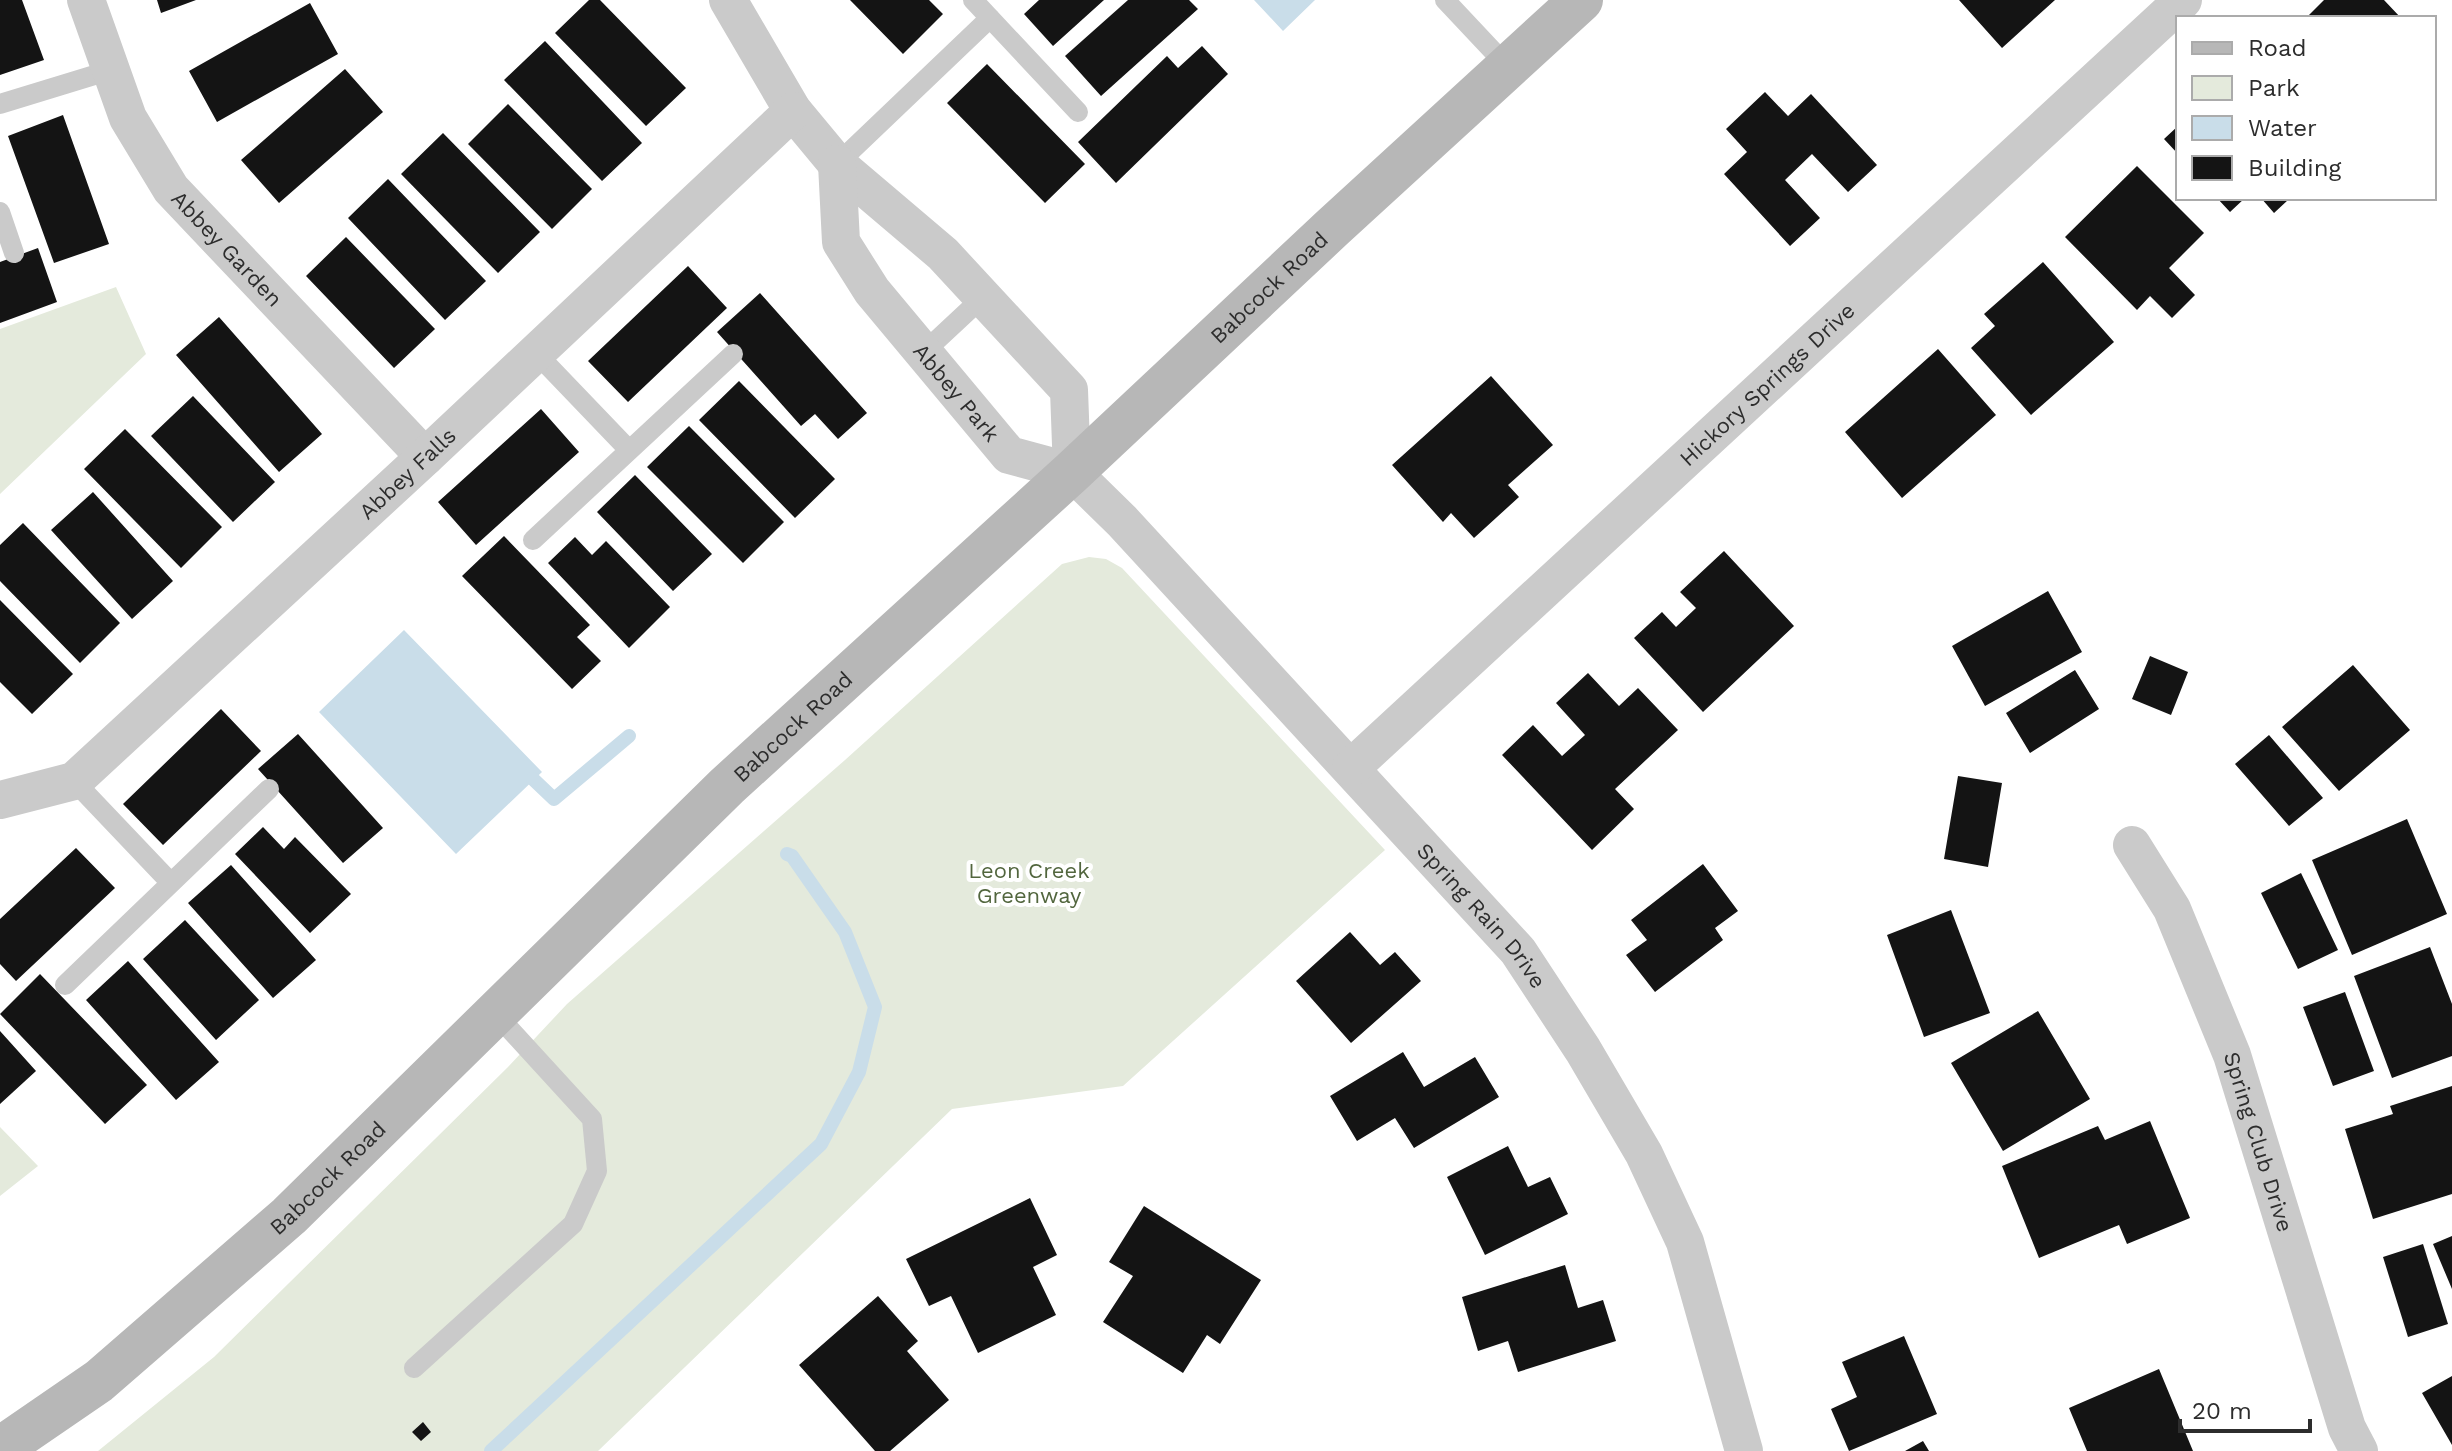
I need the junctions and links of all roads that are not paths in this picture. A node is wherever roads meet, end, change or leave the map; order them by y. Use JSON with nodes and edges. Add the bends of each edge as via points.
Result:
{"nodes":[{"id":1,"x":86,"y":0,"type":"edge"},
{"id":2,"x":728,"y":0,"type":"edge"},
{"id":3,"x":973,"y":0,"type":"edge"},
{"id":4,"x":1445,"y":0,"type":"edge"},
{"id":5,"x":1581,"y":0,"type":"edge"},
{"id":6,"x":2183,"y":0,"type":"edge"},
{"id":7,"x":990,"y":18,"type":"junction"},
{"id":8,"x":1508,"y":67,"type":"junction"},
{"id":9,"x":111,"y":70,"type":"junction"},
{"id":10,"x":0,"y":104,"type":"edge"},
{"id":11,"x":793,"y":111,"type":"junction"},
{"id":12,"x":1078,"y":112,"type":"dead end"},
{"id":13,"x":837,"y":164,"type":"junction"},
{"id":14,"x":0,"y":212,"type":"edge"},
{"id":15,"x":14,"y":253,"type":"dead end"},
{"id":16,"x":983,"y":297,"type":"junction"},
{"id":17,"x":924,"y":352,"type":"junction"},
{"id":18,"x":536,"y":353,"type":"junction"},
{"id":19,"x":733,"y":354,"type":"dead end"},
{"id":20,"x":629,"y":450,"type":"junction"},
{"id":21,"x":425,"y":457,"type":"junction"},
{"id":22,"x":1072,"y":472,"type":"junction"},
{"id":23,"x":533,"y":540,"type":"dead end"},
{"id":24,"x":1351,"y":768,"type":"junction"},
{"id":25,"x":74,"y":781,"type":"junction"},
{"id":26,"x":269,"y":789,"type":"dead end"},
{"id":27,"x":0,"y":800,"type":"edge"},
{"id":28,"x":2132,"y":845,"type":"dead end"},
{"id":29,"x":171,"y":883,"type":"junction"},
{"id":30,"x":65,"y":985,"type":"dead end"},
{"id":31,"x":495,"y":1013,"type":"junction"},
{"id":32,"x":414,"y":1368,"type":"dead end"},
{"id":33,"x":0,"y":1449,"type":"edge"},
{"id":34,"x":1744,"y":1451,"type":"edge"},
{"id":35,"x":2359,"y":1451,"type":"edge"}],
"edges":[{"from":1,"to":9,"type":"street","name":"Abbey Garden"},
{"from":2,"to":11,"type":"street"},
{"from":3,"to":7,"type":"lane"},
{"from":4,"to":8,"type":"lane"},
{"from":5,"to":8,"type":"main road","name":"Babcock Road"},
{"from":6,"to":24,"type":"street","name":"Hickory Springs Drive"},
{"from":7,"to":12,"type":"lane"},
{"from":7,"to":13,"type":"lane"},
{"from":8,"to":22,"type":"main road","name":"Babcock Road"},
{"from":9,"to":10,"type":"lane"},
{"from":9,"to":21,"type":"street","name":"Abbey Garden","via":[[128,118],[171,189]]},
{"from":11,"to":13,"type":"street"},
{"from":11,"to":18,"type":"street","name":"Abbey Falls"},
{"from":13,"to":16,"type":"street","via":[[943,254]]},
{"from":13,"to":17,"type":"street","name":"Abbey Park","via":[[841,242],[872,291]]},
{"from":14,"to":15,"type":"lane"},
{"from":16,"to":17,"type":"lane"},
{"from":16,"to":22,"type":"street","via":[[1069,390]]},
{"from":17,"to":22,"type":"street","name":"Abbey Park","via":[[1009,455]]},
{"from":18,"to":20,"type":"lane"},
{"from":18,"to":21,"type":"street","name":"Abbey Falls"},
{"from":19,"to":20,"type":"lane"},
{"from":20,"to":23,"type":"lane"},
{"from":21,"to":25,"type":"street","name":"Abbey Falls"},
{"from":22,"to":24,"type":"street","name":"Spring Rain Drive"},
{"from":22,"to":31,"type":"main road","name":"Babcock Road","via":[[727,786]]},
{"from":24,"to":34,"type":"street","name":"Spring Rain Drive","via":[[1518,951],[1629,1128],[1685,1242]]},
{"from":25,"to":27,"type":"street","name":"Abbey Falls"},
{"from":25,"to":29,"type":"lane"},
{"from":26,"to":29,"type":"lane"},
{"from":28,"to":35,"type":"street","name":"Spring Club Drive","via":[[2172,909],[2232,1055],[2347,1428]]},
{"from":29,"to":30,"type":"lane"},
{"from":31,"to":32,"type":"lane","via":[[592,1119],[597,1171],[573,1224]]},
{"from":31,"to":33,"type":"main road","name":"Babcock Road","via":[[289,1216],[99,1381]]}]}
